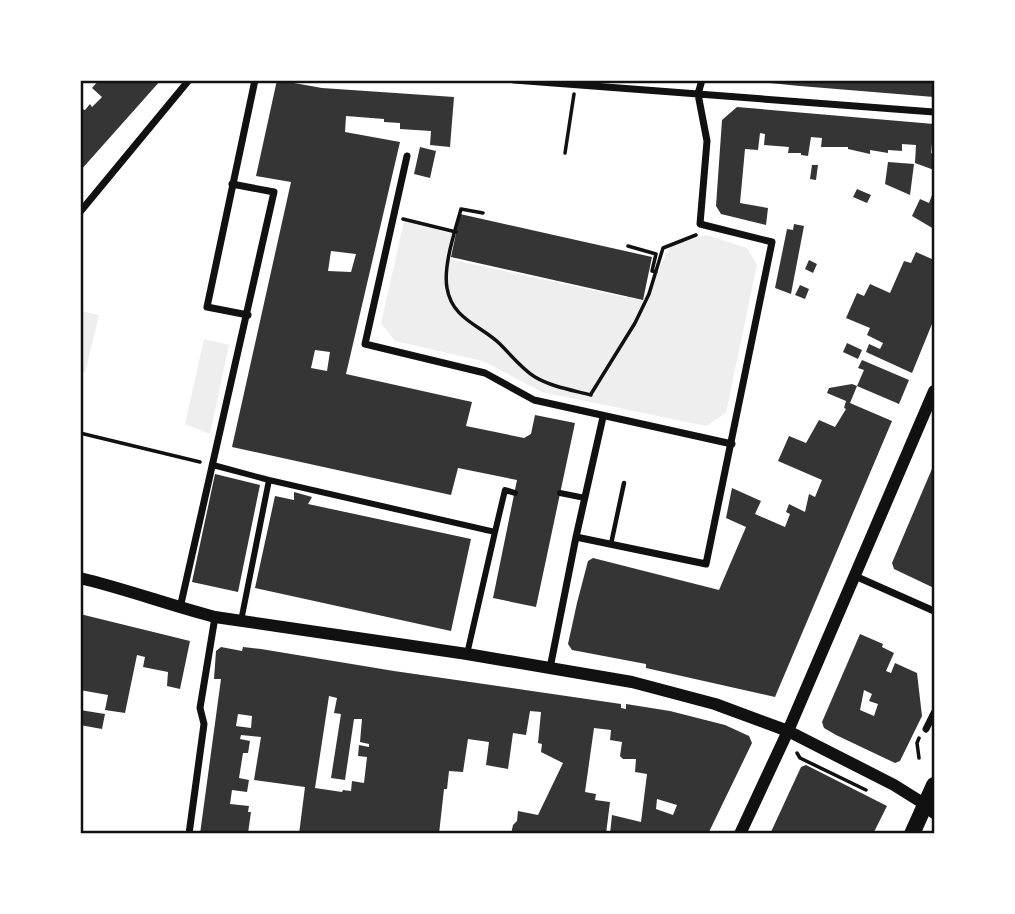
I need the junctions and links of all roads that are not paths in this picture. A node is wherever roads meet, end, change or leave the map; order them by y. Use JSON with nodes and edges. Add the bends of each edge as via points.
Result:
{"nodes":[{"id":1,"x":189,"y":80,"type":"edge"},
{"id":2,"x":255,"y":80,"type":"edge"},
{"id":3,"x":514,"y":80,"type":"edge"},
{"id":4,"x":702,"y":80,"type":"edge"},
{"id":5,"x":698,"y":94,"type":"junction"},
{"id":6,"x":934,"y":112,"type":"edge"},
{"id":7,"x":407,"y":156,"type":"dead end"},
{"id":8,"x":232,"y":184,"type":"junction"},
{"id":9,"x":80,"y":212,"type":"edge"},
{"id":10,"x":248,"y":316,"type":"junction"},
{"id":11,"x":934,"y":391,"type":"edge"},
{"id":12,"x":603,"y":416,"type":"junction"},
{"id":13,"x":732,"y":444,"type":"junction"},
{"id":14,"x":213,"y":465,"type":"junction"},
{"id":15,"x":269,"y":480,"type":"junction"},
{"id":16,"x":624,"y":483,"type":"dead end"},
{"id":17,"x":515,"y":493,"type":"dead end"},
{"id":18,"x":560,"y":493,"type":"dead end"},
{"id":19,"x":585,"y":498,"type":"junction"},
{"id":20,"x":495,"y":532,"type":"junction"},
{"id":21,"x":576,"y":537,"type":"junction"},
{"id":22,"x":611,"y":544,"type":"junction"},
{"id":23,"x":855,"y":576,"type":"junction"},
{"id":24,"x":80,"y":578,"type":"edge"},
{"id":25,"x":180,"y":608,"type":"junction"},
{"id":26,"x":934,"y":611,"type":"edge"},
{"id":27,"x":215,"y":617,"type":"junction"},
{"id":28,"x":241,"y":621,"type":"junction"},
{"id":29,"x":467,"y":654,"type":"junction"},
{"id":30,"x":550,"y":668,"type":"junction"},
{"id":31,"x":934,"y":713,"type":"edge"},
{"id":32,"x":926,"y":729,"type":"road end"},
{"id":33,"x":788,"y":731,"type":"junction"},
{"id":34,"x":934,"y":785,"type":"edge"},
{"id":35,"x":930,"y":809,"type":"edge"},
{"id":36,"x":189,"y":834,"type":"edge"},
{"id":37,"x":740,"y":834,"type":"edge"},
{"id":38,"x":912,"y":834,"type":"edge"}],
"edges":[{"from":1,"to":9,"type":"street"},
{"from":2,"to":8,"type":"street"},
{"from":3,"to":5,"type":"street"},
{"from":4,"to":5,"type":"street"},
{"from":5,"to":6,"type":"street"},
{"from":5,"to":13,"type":"street","via":[[707,141],[700,224],[772,242]]},
{"from":7,"to":12,"type":"street","via":[[365,344],[485,373],[534,400]]},
{"from":8,"to":10,"type":"street","via":[[207,307]]},
{"from":8,"to":10,"type":"street","via":[[274,192]]},
{"from":10,"to":14,"type":"street"},
{"from":11,"to":23,"type":"street"},
{"from":12,"to":13,"type":"street"},
{"from":12,"to":19,"type":"street"},
{"from":13,"to":22,"type":"street","via":[[706,564]]},
{"from":14,"to":15,"type":"street"},
{"from":14,"to":25,"type":"street"},
{"from":15,"to":20,"type":"street"},
{"from":15,"to":28,"type":"street"},
{"from":16,"to":22,"type":"lane"},
{"from":17,"to":20,"type":"street","via":[[505,490]]},
{"from":18,"to":19,"type":"street"},
{"from":19,"to":21,"type":"street"},
{"from":20,"to":29,"type":"street"},
{"from":21,"to":22,"type":"street"},
{"from":21,"to":30,"type":"street"},
{"from":23,"to":26,"type":"street"},
{"from":23,"to":33,"type":"street"},
{"from":24,"to":25,"type":"street"},
{"from":25,"to":27,"type":"street"},
{"from":27,"to":28,"type":"street"},
{"from":27,"to":36,"type":"street","via":[[200,708],[204,723]]},
{"from":28,"to":29,"type":"street"},
{"from":29,"to":30,"type":"street"},
{"from":30,"to":33,"type":"street","via":[[632,682],[715,704]]},
{"from":31,"to":32,"type":"street"},
{"from":33,"to":35,"type":"street","via":[[894,785]]},
{"from":33,"to":37,"type":"street"},
{"from":34,"to":35,"type":"highway"},
{"from":35,"to":38,"type":"highway"}]}
